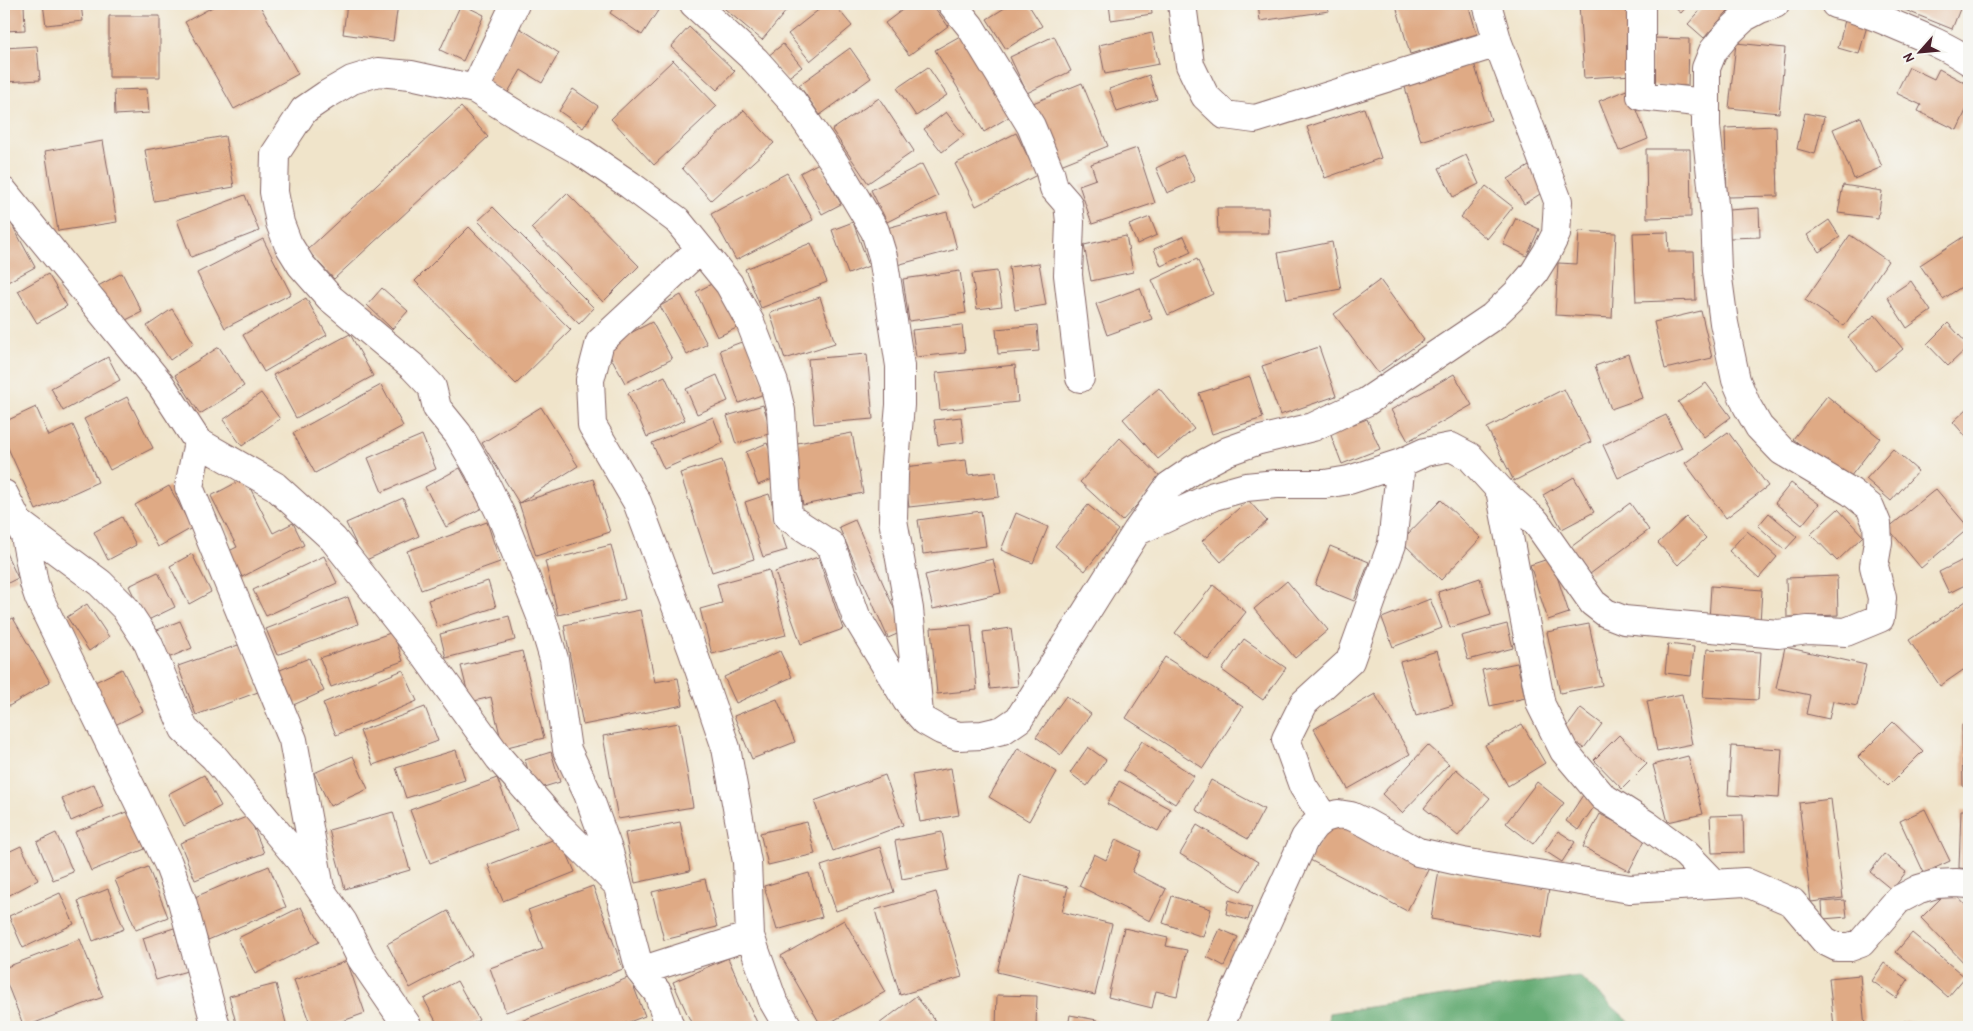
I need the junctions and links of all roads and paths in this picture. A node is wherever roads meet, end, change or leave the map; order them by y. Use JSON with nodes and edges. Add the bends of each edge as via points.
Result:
{"nodes":[{"id":1,"x":515,"y":4,"type":"edge"},
{"id":2,"x":694,"y":4,"type":"edge"},
{"id":3,"x":952,"y":4,"type":"edge"},
{"id":4,"x":1182,"y":4,"type":"edge"},
{"id":5,"x":1487,"y":4,"type":"edge"},
{"id":6,"x":1641,"y":4,"type":"edge"},
{"id":7,"x":1776,"y":4,"type":"edge"},
{"id":8,"x":1835,"y":4,"type":"edge"},
{"id":9,"x":1498,"y":43,"type":"junction"},
{"id":10,"x":1969,"y":61,"type":"edge"},
{"id":11,"x":475,"y":89,"type":"junction"},
{"id":12,"x":1706,"y":103,"type":"junction"},
{"id":13,"x":4,"y":192,"type":"edge"},
{"id":14,"x":700,"y":249,"type":"junction"},
{"id":15,"x":1080,"y":378,"type":"dead end"},
{"id":16,"x":198,"y":442,"type":"junction"},
{"id":17,"x":1401,"y":463,"type":"junction"},
{"id":18,"x":1500,"y":490,"type":"junction"},
{"id":19,"x":4,"y":494,"type":"edge"},
{"id":20,"x":19,"y":523,"type":"junction"},
{"id":21,"x":1136,"y":531,"type":"junction"},
{"id":22,"x":920,"y":714,"type":"junction"},
{"id":23,"x":1324,"y":818,"type":"junction"},
{"id":24,"x":1714,"y":883,"type":"junction"},
{"id":25,"x":617,"y":884,"type":"junction"},
{"id":26,"x":1969,"y":884,"type":"edge"},
{"id":27,"x":320,"y":888,"type":"junction"},
{"id":28,"x":750,"y":936,"type":"junction"},
{"id":29,"x":640,"y":971,"type":"junction"},
{"id":30,"x":216,"y":1027,"type":"edge"},
{"id":31,"x":408,"y":1027,"type":"edge"},
{"id":32,"x":670,"y":1027,"type":"edge"},
{"id":33,"x":788,"y":1027,"type":"edge"},
{"id":34,"x":1219,"y":1027,"type":"edge"}],
"edges":[{"from":1,"to":11,"type":"street"},
{"from":2,"to":22,"type":"street","via":[[755,60],[792,101],[875,230],[883,257],[900,366],[893,520],[909,609]]},
{"from":3,"to":15,"type":"street","via":[[970,26],[1031,126],[1054,188],[1068,204],[1068,275]]},
{"from":4,"to":9,"type":"street","via":[[1190,65],[1204,96],[1225,114],[1255,119]]},
{"from":5,"to":9,"type":"street"},
{"from":6,"to":12,"type":"street","via":[[1641,96]]},
{"from":7,"to":12,"type":"street","via":[[1745,18],[1713,51],[1706,68]]},
{"from":8,"to":10,"type":"street","via":[[1855,8],[1950,48]]},
{"from":9,"to":21,"type":"street","via":[[1558,201],[1556,234],[1534,273],[1492,316],[1366,402],[1313,427],[1228,451],[1194,469],[1169,486]]},
{"from":11,"to":14,"type":"street","via":[[580,150],[630,185],[677,220]]},
{"from":11,"to":25,"type":"street","via":[[411,75],[378,72],[352,80],[304,110],[286,135],[275,154],[274,192],[280,223],[301,264],[330,298],[413,367],[432,387],[437,408],[458,434],[501,514],[542,619],[554,659],[567,750],[588,794]]},
{"from":12,"to":18,"type":"street","via":[[1717,271],[1736,380],[1760,427],[1782,451],[1870,507],[1877,524],[1874,566],[1882,598],[1880,618],[1846,632],[1808,630],[1778,634],[1624,620],[1606,613],[1593,603],[1536,522]]},
{"from":13,"to":16,"type":"street","via":[[161,385]]},
{"from":14,"to":22,"type":"street","via":[[729,284],[750,322],[774,383],[781,411],[788,517],[831,546],[856,616],[907,702]]},
{"from":14,"to":28,"type":"street","via":[[600,342],[590,380],[592,425],[637,502],[726,748],[747,862]]},
{"from":16,"to":25,"type":"street","via":[[275,486],[333,538],[424,654],[499,758],[556,823]]},
{"from":16,"to":27,"type":"street","via":[[189,487],[293,740]]},
{"from":17,"to":18,"type":"street","via":[[1425,452],[1451,447],[1470,457]]},
{"from":17,"to":21,"type":"street","via":[[1349,480],[1325,484],[1246,487],[1214,496]]},
{"from":17,"to":23,"type":"street","via":[[1392,544],[1350,661],[1304,703],[1286,740],[1302,786]]},
{"from":18,"to":24,"type":"street","via":[[1541,705],[1564,750],[1603,798],[1686,854]]},
{"from":19,"to":20,"type":"street"},
{"from":20,"to":27,"type":"street","via":[[100,583],[126,608],[148,643],[184,729],[220,765]]},
{"from":20,"to":30,"type":"street","via":[[39,598],[171,871]]},
{"from":21,"to":22,"type":"street","via":[[1019,719],[1003,730],[958,736],[925,721]]},
{"from":23,"to":24,"type":"street","via":[[1338,814],[1351,816],[1418,852],[1464,862],[1630,889]]},
{"from":23,"to":34,"type":"street","via":[[1305,838]]},
{"from":24,"to":26,"type":"street","via":[[1745,882],[1792,902],[1825,942],[1837,947],[1861,943],[1898,900],[1912,892],[1936,884]]},
{"from":25,"to":29,"type":"street"},
{"from":27,"to":31,"type":"street","via":[[343,922],[361,958]]},
{"from":28,"to":29,"type":"street"},
{"from":28,"to":33,"type":"street","via":[[773,1001]]},
{"from":29,"to":32,"type":"street","via":[[658,993]]}]}
